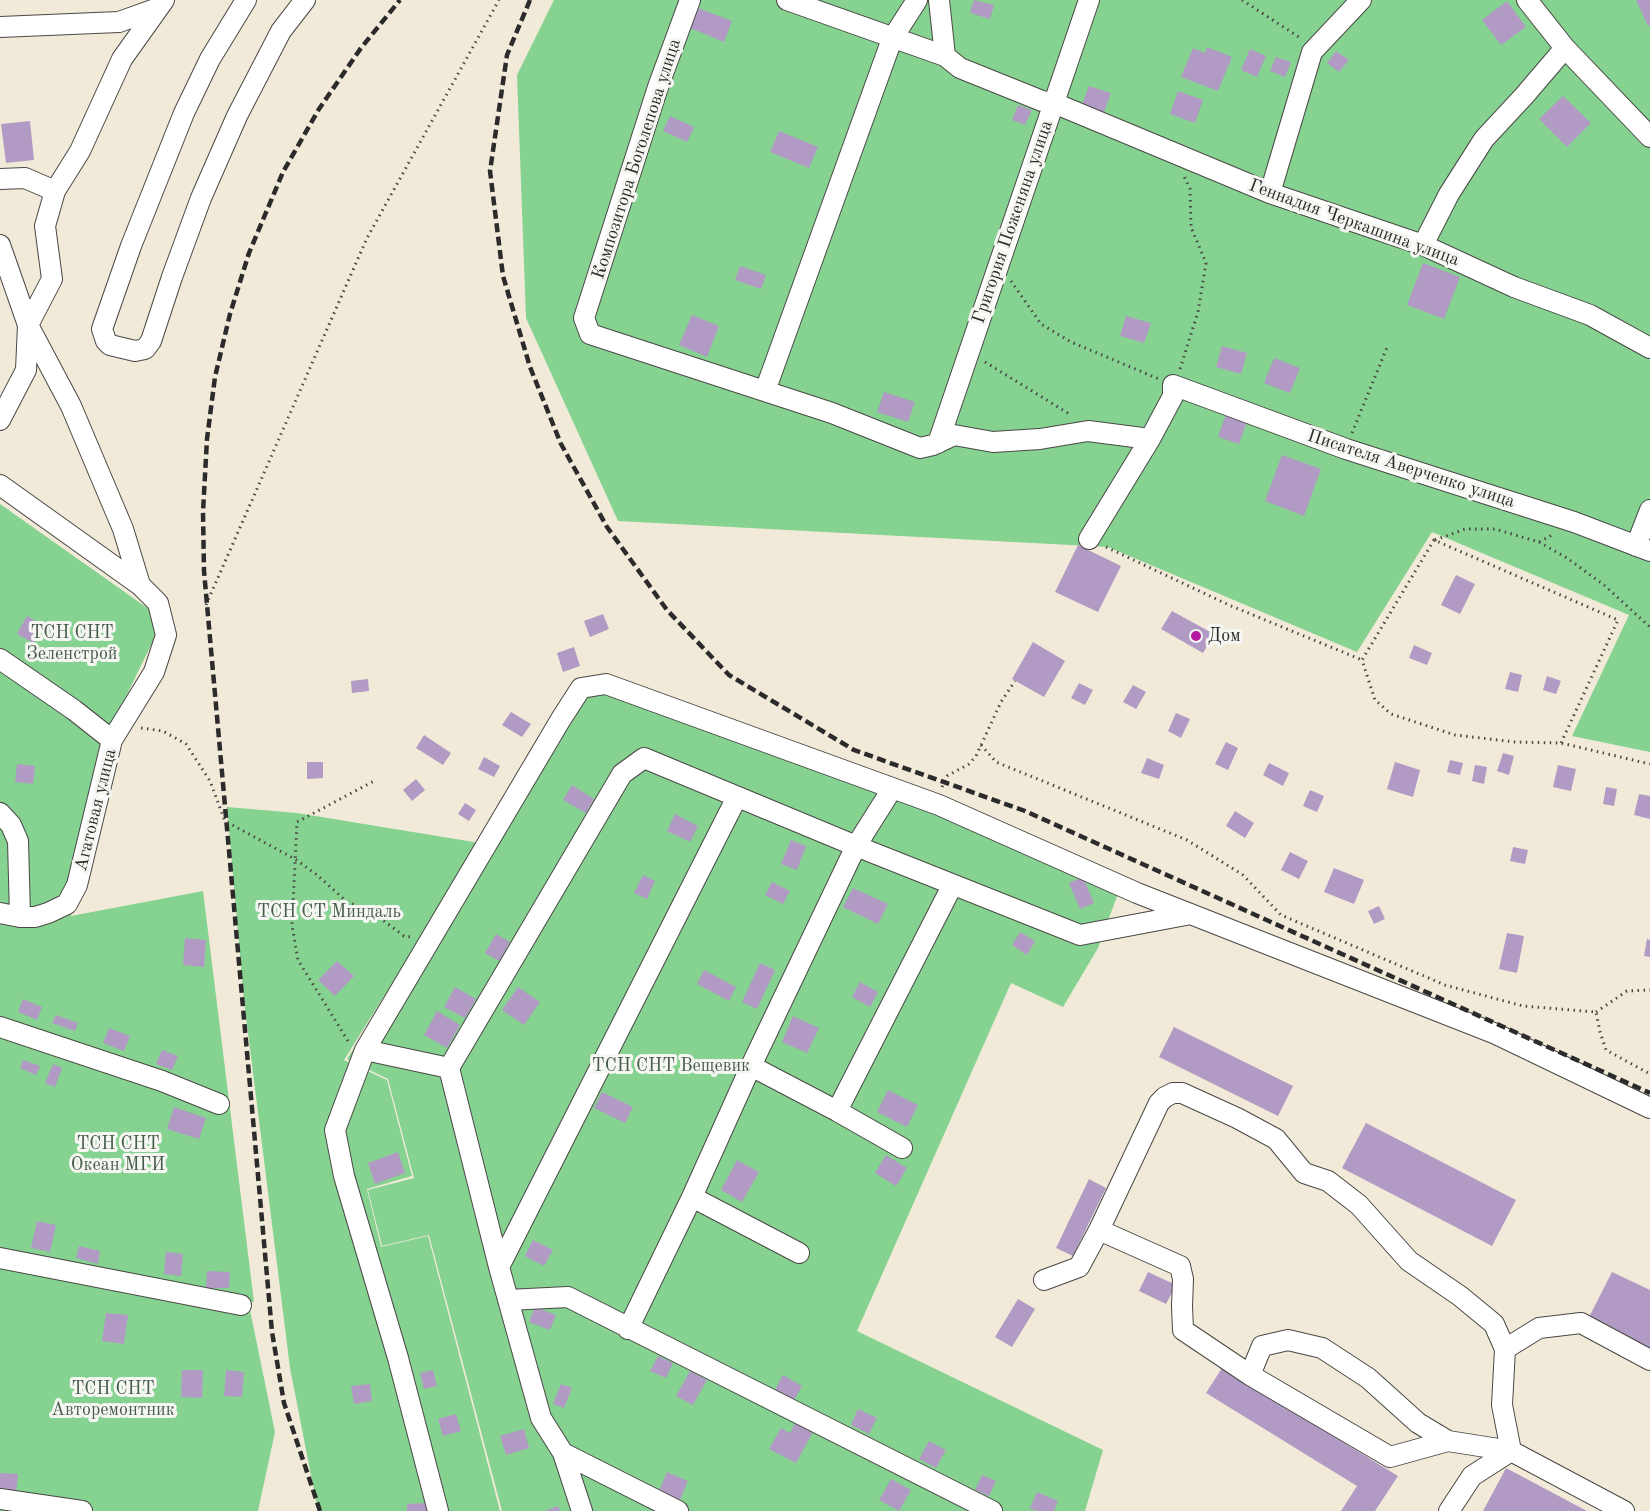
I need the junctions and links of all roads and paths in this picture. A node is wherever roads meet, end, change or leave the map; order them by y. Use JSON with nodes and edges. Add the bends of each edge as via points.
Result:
{"nodes":[{"id":1,"x":246,"y":0,"type":"edge"},
{"id":2,"x":305,"y":0,"type":"edge"},
{"id":3,"x":500,"y":0,"type":"edge"},
{"id":4,"x":690,"y":0,"type":"edge"},
{"id":5,"x":787,"y":0,"type":"edge"},
{"id":6,"x":917,"y":0,"type":"edge"},
{"id":7,"x":939,"y":0,"type":"edge"},
{"id":8,"x":1089,"y":0,"type":"edge"},
{"id":9,"x":1242,"y":0,"type":"edge"},
{"id":10,"x":1361,"y":0,"type":"edge"},
{"id":11,"x":1527,"y":0,"type":"edge"},
{"id":12,"x":161,"y":4,"type":"edge"},
{"id":13,"x":0,"y":27,"type":"edge"},
{"id":14,"x":892,"y":39,"type":"junction"},
{"id":15,"x":1316,"y":48,"type":"junction"},
{"id":16,"x":1565,"y":48,"type":"junction"},
{"id":17,"x":945,"y":56,"type":"junction"},
{"id":18,"x":1054,"y":103,"type":"junction"},
{"id":19,"x":1650,"y":137,"type":"edge"},
{"id":20,"x":1173,"y":153,"type":"junction"},
{"id":21,"x":0,"y":179,"type":"edge"},
{"id":22,"x":55,"y":191,"type":"junction"},
{"id":23,"x":1270,"y":193,"type":"junction"},
{"id":24,"x":0,"y":245,"type":"edge"},
{"id":25,"x":1423,"y":245,"type":"junction"},
{"id":26,"x":998,"y":264,"type":"junction"},
{"id":27,"x":28,"y":326,"type":"junction"},
{"id":28,"x":970,"y":345,"type":"junction"},
{"id":29,"x":1388,"y":345,"type":"dead end"},
{"id":30,"x":1650,"y":348,"type":"edge"},
{"id":31,"x":1173,"y":385,"type":"junction"},
{"id":32,"x":765,"y":391,"type":"junction"},
{"id":33,"x":1078,"y":418,"type":"dead end"},
{"id":34,"x":0,"y":420,"type":"edge"},
{"id":35,"x":1150,"y":439,"type":"junction"},
{"id":36,"x":938,"y":443,"type":"junction"},
{"id":37,"x":1346,"y":449,"type":"junction"},
{"id":38,"x":0,"y":485,"type":"edge"},
{"id":39,"x":1650,"y":510,"type":"edge"},
{"id":40,"x":1574,"y":522,"type":"junction"},
{"id":41,"x":1089,"y":539,"type":"joint"},
{"id":42,"x":1434,"y":540,"type":"junction"},
{"id":43,"x":1539,"y":542,"type":"junction"},
{"id":44,"x":1643,"y":548,"type":"edge"},
{"id":45,"x":140,"y":585,"type":"junction"},
{"id":46,"x":206,"y":605,"type":"dead end"},
{"id":47,"x":1650,"y":627,"type":"edge"},
{"id":48,"x":0,"y":659,"type":"edge"},
{"id":49,"x":1362,"y":660,"type":"junction"},
{"id":50,"x":1015,"y":681,"type":"dead end"},
{"id":51,"x":134,"y":734,"type":"dead end"},
{"id":52,"x":112,"y":740,"type":"junction"},
{"id":53,"x":1561,"y":743,"type":"junction"},
{"id":54,"x":981,"y":745,"type":"junction"},
{"id":55,"x":1650,"y":764,"type":"edge"},
{"id":56,"x":374,"y":781,"type":"dead end"},
{"id":57,"x":892,"y":789,"type":"junction"},
{"id":58,"x":737,"y":797,"type":"junction"},
{"id":59,"x":939,"y":805,"type":"junction"},
{"id":60,"x":0,"y":813,"type":"edge"},
{"id":61,"x":856,"y":846,"type":"junction"},
{"id":62,"x":295,"y":859,"type":"junction"},
{"id":63,"x":952,"y":886,"type":"junction"},
{"id":64,"x":0,"y":913,"type":"edge"},
{"id":65,"x":1191,"y":914,"type":"junction"},
{"id":66,"x":20,"y":917,"type":"junction"},
{"id":67,"x":430,"y":940,"type":"junction"},
{"id":68,"x":1650,"y":990,"type":"edge"},
{"id":69,"x":1596,"y":1012,"type":"junction"},
{"id":70,"x":0,"y":1027,"type":"edge"},
{"id":71,"x":363,"y":1055,"type":"junction"},
{"id":72,"x":751,"y":1066,"type":"junction"},
{"id":73,"x":449,"y":1068,"type":"junction"},
{"id":74,"x":1650,"y":1074,"type":"edge"},
{"id":75,"x":219,"y":1104,"type":"dead end"},
{"id":76,"x":1650,"y":1108,"type":"edge"},
{"id":77,"x":837,"y":1111,"type":"junction"},
{"id":78,"x":902,"y":1148,"type":"dead end"},
{"id":79,"x":692,"y":1197,"type":"junction"},
{"id":80,"x":1099,"y":1230,"type":"junction"},
{"id":81,"x":800,"y":1253,"type":"dead end"},
{"id":82,"x":0,"y":1258,"type":"edge"},
{"id":83,"x":499,"y":1267,"type":"junction"},
{"id":84,"x":1044,"y":1280,"type":"dead end"},
{"id":85,"x":508,"y":1300,"type":"junction"},
{"id":86,"x":241,"y":1305,"type":"dead end"},
{"id":87,"x":628,"y":1329,"type":"junction"},
{"id":88,"x":1505,"y":1349,"type":"junction"},
{"id":89,"x":1650,"y":1360,"type":"edge"},
{"id":90,"x":1250,"y":1375,"type":"junction"},
{"id":91,"x":1448,"y":1441,"type":"junction"},
{"id":92,"x":1511,"y":1450,"type":"junction"},
{"id":93,"x":563,"y":1453,"type":"junction"},
{"id":94,"x":0,"y":1499,"type":"edge"},
{"id":95,"x":82,"y":1511,"type":"edge"},
{"id":96,"x":438,"y":1511,"type":"edge"},
{"id":97,"x":582,"y":1511,"type":"edge"},
{"id":98,"x":678,"y":1511,"type":"edge"},
{"id":99,"x":992,"y":1511,"type":"edge"},
{"id":100,"x":1449,"y":1511,"type":"edge"},
{"id":101,"x":1624,"y":1511,"type":"edge"}],
"edges":[{"from":1,"to":2,"type":"street","via":[[184,112],[131,246],[104,323],[103,335],[110,345],[135,351],[145,349],[151,341],[201,198],[237,116],[281,31]]},
{"from":3,"to":46,"type":"path","via":[[367,237]]},
{"from":4,"to":32,"type":"street","name":"Композитора Боголепова улица","via":[[584,318],[590,334]]},
{"from":5,"to":14,"type":"street","name":"Геннадия Черкашина улица"},
{"from":6,"to":14,"type":"street"},
{"from":7,"to":17,"type":"street"},
{"from":8,"to":18,"type":"street","name":"Григория Поженяна улица"},
{"from":9,"to":15,"type":"path"},
{"from":10,"to":15,"type":"street"},
{"from":11,"to":16,"type":"street"},
{"from":12,"to":13,"type":"street","via":[[119,22]]},
{"from":12,"to":22,"type":"street","via":[[122,59],[80,151]]},
{"from":14,"to":17,"type":"street","name":"Геннадия Черкашина улица"},
{"from":14,"to":32,"type":"street"},
{"from":15,"to":23,"type":"street"},
{"from":16,"to":19,"type":"street"},
{"from":16,"to":25,"type":"street","via":[[1484,139]]},
{"from":17,"to":18,"type":"street","name":"Геннадия Черкашина улица","via":[[960,68]]},
{"from":18,"to":20,"type":"street","name":"Геннадия Черкашина улица"},
{"from":18,"to":26,"type":"street","name":"Григория Поженяна улица"},
{"from":20,"to":23,"type":"street","name":"Геннадия Черкашина улица"},
{"from":20,"to":31,"type":"path","via":[[1190,189],[1191,227],[1206,263],[1198,312]]},
{"from":21,"to":22,"type":"street","via":[[25,178]]},
{"from":22,"to":27,"type":"street","via":[[45,226],[52,279]]},
{"from":23,"to":25,"type":"street","name":"Геннадия Черкашина улица"},
{"from":24,"to":27,"type":"street"},
{"from":25,"to":30,"type":"street","name":"Геннадия Черкашина улица","via":[[1514,287],[1590,315]]},
{"from":26,"to":28,"type":"street","name":"Григория Поженяна улица"},
{"from":26,"to":31,"type":"path","via":[[1041,324],[1071,342]]},
{"from":27,"to":34,"type":"street","via":[[26,370]]},
{"from":27,"to":45,"type":"street","via":[[71,406],[123,529]]},
{"from":28,"to":33,"type":"path","via":[[981,360]]},
{"from":28,"to":36,"type":"street","name":"Григория Поженяна улица"},
{"from":29,"to":37,"type":"path"},
{"from":31,"to":35,"type":"street","via":[[1173,396]]},
{"from":31,"to":37,"type":"street","name":"Писателя Аверченко улица"},
{"from":32,"to":36,"type":"street","via":[[920,448]]},
{"from":35,"to":36,"type":"street","via":[[1088,431],[993,442],[954,435]]},
{"from":35,"to":41,"type":"street"},
{"from":37,"to":40,"type":"street","name":"Писателя Аверченко улица"},
{"from":38,"to":45,"type":"street","name":"Агатовая улица"},
{"from":39,"to":44,"type":"street"},
{"from":40,"to":43,"type":"path"},
{"from":40,"to":44,"type":"street","name":"Писателя Аверченко улица"},
{"from":41,"to":49,"type":"path","via":[[1229,605]]},
{"from":42,"to":43,"type":"path","via":[[1465,529],[1495,529]]},
{"from":42,"to":49,"type":"path"},
{"from":42,"to":53,"type":"path","via":[[1618,621]]},
{"from":43,"to":47,"type":"path","via":[[1604,585]]},
{"from":45,"to":52,"type":"street","name":"Агатовая улица","via":[[158,603],[166,635],[154,672]]},
{"from":48,"to":52,"type":"street"},
{"from":49,"to":53,"type":"path","via":[[1375,700],[1391,714],[1455,735]]},
{"from":50,"to":54,"type":"path"},
{"from":51,"to":62,"type":"path","via":[[141,728],[163,731],[186,744],[210,781],[225,821]]},
{"from":52,"to":66,"type":"street","name":"Агатовая улица","via":[[77,885],[67,904],[35,917]]},
{"from":53,"to":55,"type":"path"},
{"from":54,"to":59,"type":"path","via":[[969,764],[947,776]]},
{"from":54,"to":69,"type":"path","via":[[996,762],[1187,840],[1243,875],[1281,915],[1445,985],[1523,1006]]},
{"from":56,"to":62,"type":"path","via":[[297,822]]},
{"from":57,"to":59,"type":"street"},
{"from":57,"to":61,"type":"street"},
{"from":57,"to":67,"type":"street","via":[[606,684],[581,688]]},
{"from":58,"to":61,"type":"street"},
{"from":58,"to":73,"type":"street","via":[[644,758],[622,774]]},
{"from":58,"to":83,"type":"street"},
{"from":59,"to":65,"type":"street"},
{"from":60,"to":66,"type":"street","via":[[18,841]]},
{"from":61,"to":63,"type":"street"},
{"from":61,"to":72,"type":"street"},
{"from":62,"to":67,"type":"path","via":[[346,901],[372,912],[404,936]]},
{"from":62,"to":71,"type":"path","via":[[292,925],[298,960]]},
{"from":63,"to":65,"type":"street","via":[[1080,935]]},
{"from":63,"to":77,"type":"street"},
{"from":64,"to":66,"type":"street","name":"Агатовая улица"},
{"from":65,"to":76,"type":"street","via":[[1496,1034]]},
{"from":67,"to":71,"type":"street"},
{"from":68,"to":69,"type":"path","via":[[1627,990]]},
{"from":69,"to":74,"type":"path","via":[[1606,1050]]},
{"from":70,"to":75,"type":"street"},
{"from":71,"to":73,"type":"street"},
{"from":71,"to":96,"type":"street","via":[[335,1130],[344,1176]]},
{"from":72,"to":77,"type":"street"},
{"from":72,"to":79,"type":"street"},
{"from":73,"to":83,"type":"street"},
{"from":77,"to":78,"type":"street"},
{"from":79,"to":81,"type":"street"},
{"from":79,"to":87,"type":"street"},
{"from":80,"to":84,"type":"street","via":[[1079,1267]]},
{"from":80,"to":88,"type":"street","via":[[1159,1103],[1165,1097],[1182,1093],[1276,1139],[1304,1173],[1328,1181],[1359,1205],[1409,1261],[1494,1324]]},
{"from":80,"to":90,"type":"street","via":[[1180,1266],[1183,1330]]},
{"from":82,"to":86,"type":"street"},
{"from":83,"to":85,"type":"street"},
{"from":85,"to":87,"type":"street","via":[[568,1297]]},
{"from":85,"to":93,"type":"street","via":[[541,1418]]},
{"from":87,"to":99,"type":"street"},
{"from":88,"to":89,"type":"street","via":[[1539,1328],[1581,1323]]},
{"from":88,"to":92,"type":"street","via":[[1502,1406]]},
{"from":90,"to":91,"type":"street","via":[[1390,1457]]},
{"from":90,"to":91,"type":"street","via":[[1262,1346],[1288,1340],[1322,1348],[1368,1378],[1418,1423]]},
{"from":91,"to":92,"type":"street"},
{"from":92,"to":100,"type":"street","via":[[1472,1476]]},
{"from":92,"to":101,"type":"street"},
{"from":93,"to":97,"type":"street"},
{"from":93,"to":98,"type":"street"},
{"from":94,"to":95,"type":"street"}]}
